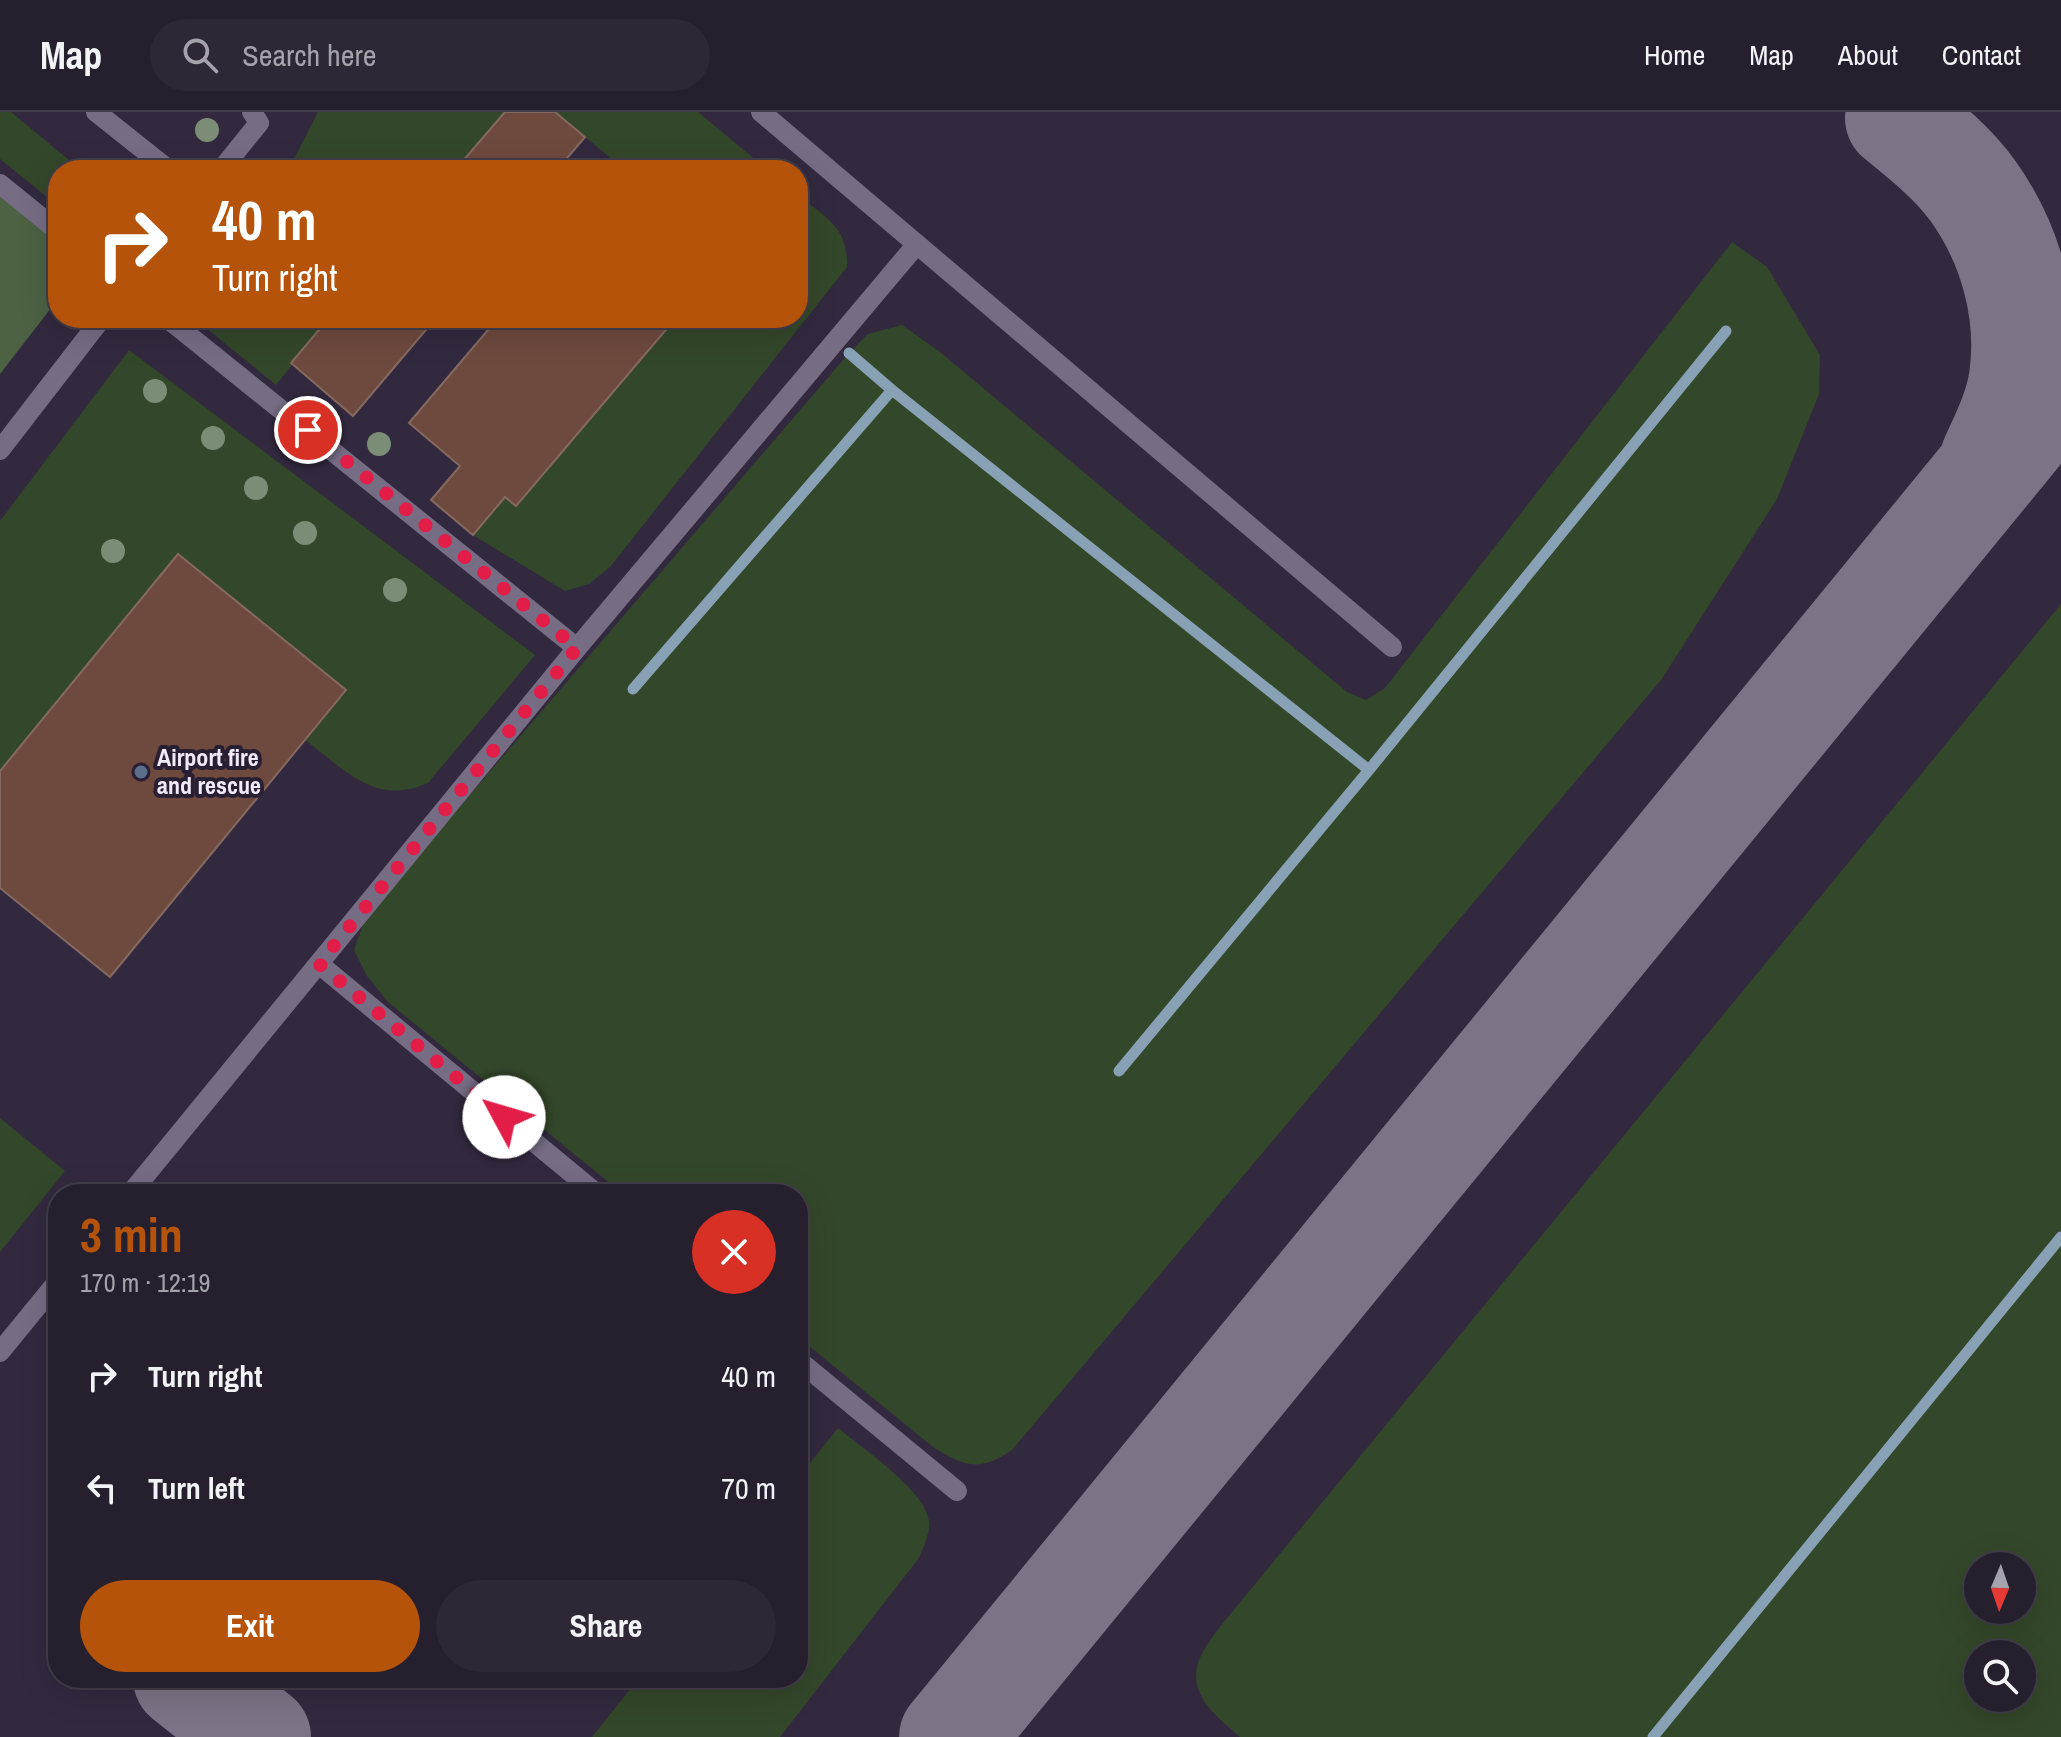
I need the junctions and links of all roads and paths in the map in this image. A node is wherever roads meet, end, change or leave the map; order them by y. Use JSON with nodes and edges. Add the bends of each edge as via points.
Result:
{"nodes":[{"id":1,"x":96,"y":112,"type":"edge"},
{"id":2,"x":252,"y":112,"type":"edge"},
{"id":3,"x":761,"y":112,"type":"edge"},
{"id":4,"x":156,"y":160,"type":"edge"},
{"id":5,"x":229,"y":160,"type":"edge"},
{"id":6,"x":0,"y":184,"type":"edge"},
{"id":7,"x":48,"y":223,"type":"edge"},
{"id":8,"x":917,"y":244,"type":"junction"},
{"id":9,"x":94,"y":328,"type":"edge"},
{"id":10,"x":179,"y":328,"type":"edge"},
{"id":11,"x":0,"y":450,"type":"edge"},
{"id":12,"x":1392,"y":647,"type":"dead end"},
{"id":13,"x":577,"y":648,"type":"junction"},
{"id":14,"x":319,"y":964,"type":"junction"},
{"id":15,"x":138,"y":1184,"type":"edge"},
{"id":16,"x":585,"y":1184,"type":"edge"},
{"id":17,"x":48,"y":1293,"type":"edge"},
{"id":18,"x":0,"y":1352,"type":"edge"},
{"id":19,"x":808,"y":1368,"type":"edge"},
{"id":20,"x":957,"y":1491,"type":"dead end"}],
"edges":[{"from":1,"to":4,"type":"lane"},
{"from":2,"to":5,"type":"lane","via":[[259,123]]},
{"from":3,"to":8,"type":"lane"},
{"from":6,"to":7,"type":"lane"},
{"from":8,"to":12,"type":"lane"},
{"from":8,"to":13,"type":"lane"},
{"from":9,"to":11,"type":"lane"},
{"from":10,"to":13,"type":"lane"},
{"from":13,"to":14,"type":"lane"},
{"from":14,"to":15,"type":"lane"},
{"from":14,"to":16,"type":"lane"},
{"from":17,"to":18,"type":"lane"},
{"from":19,"to":20,"type":"lane"}]}
